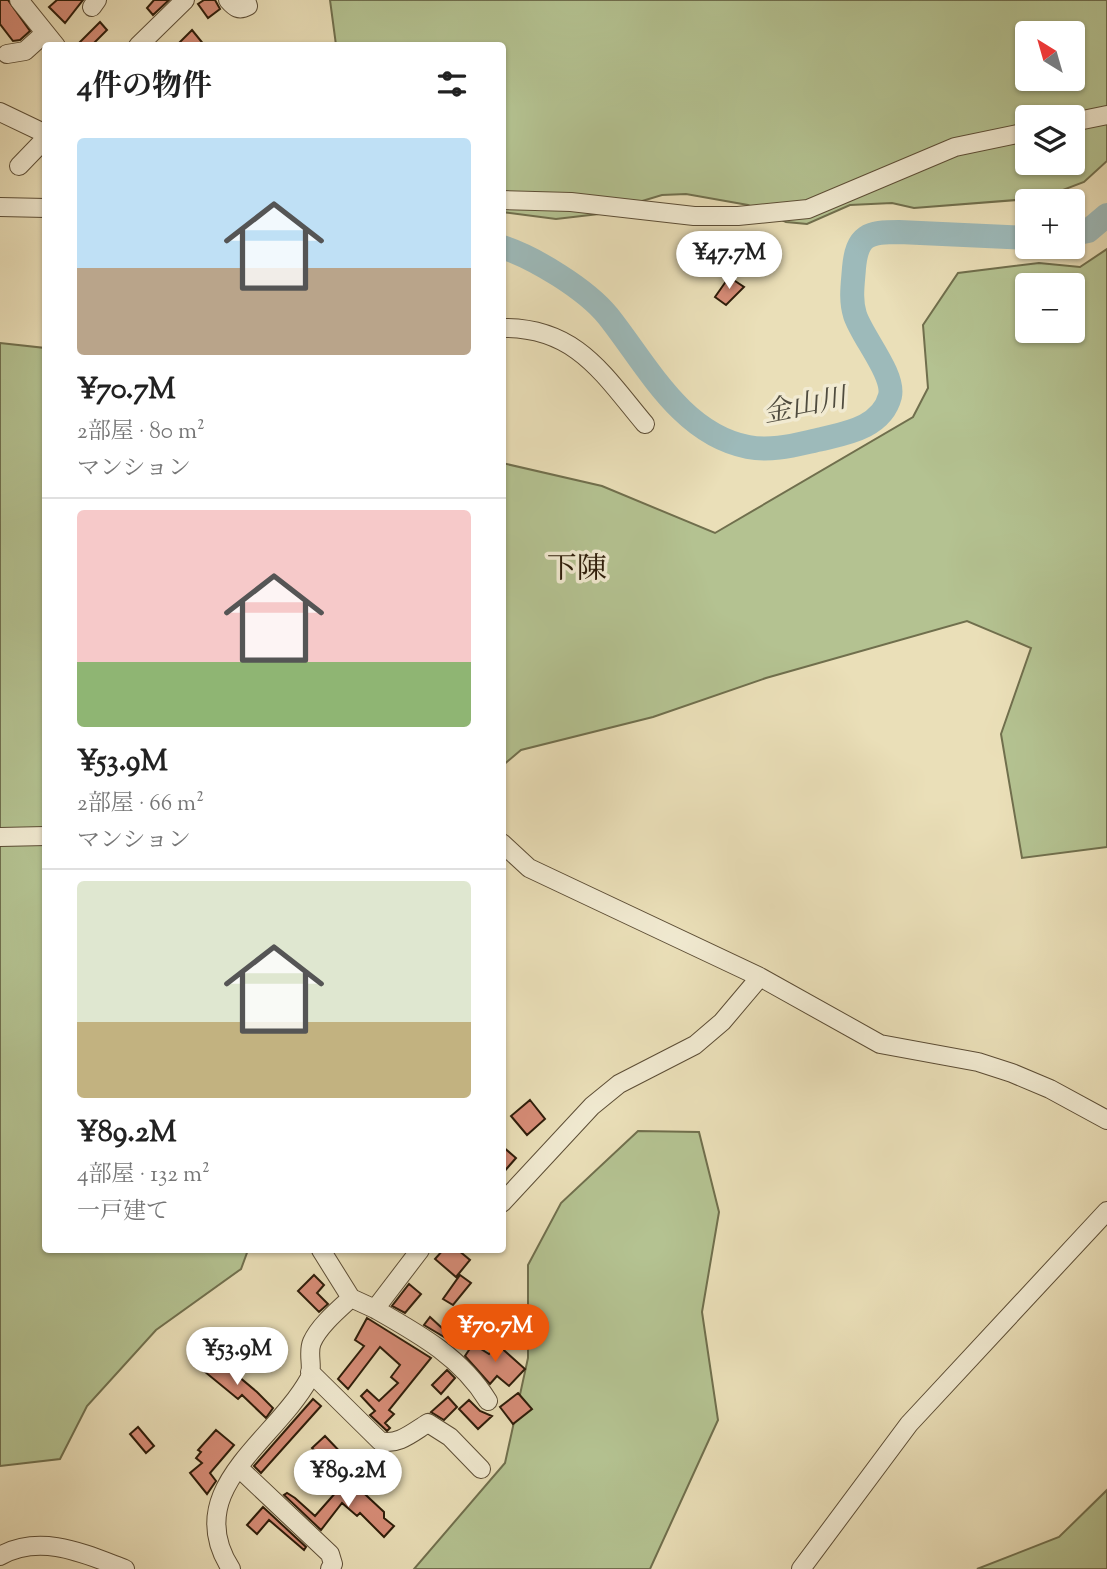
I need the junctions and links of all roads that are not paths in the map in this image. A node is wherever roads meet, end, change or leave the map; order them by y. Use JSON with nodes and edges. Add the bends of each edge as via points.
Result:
{"nodes":[{"id":1,"x":19,"y":0,"type":"edge"},
{"id":2,"x":185,"y":0,"type":"edge"},
{"id":3,"x":228,"y":0,"type":"edge"},
{"id":4,"x":246,"y":0,"type":"edge"},
{"id":5,"x":50,"y":39,"type":"edge"},
{"id":6,"x":142,"y":42,"type":"edge"},
{"id":7,"x":42,"y":43,"type":"edge"},
{"id":8,"x":7,"y":54,"type":"dead end"},
{"id":9,"x":0,"y":112,"type":"edge"},
{"id":10,"x":1107,"y":115,"type":"edge"},
{"id":11,"x":1085,"y":120,"type":"edge"},
{"id":12,"x":42,"y":134,"type":"edge"},
{"id":13,"x":1015,"y":134,"type":"edge"},
{"id":14,"x":42,"y":140,"type":"edge"},
{"id":15,"x":19,"y":166,"type":"dead end"},
{"id":16,"x":506,"y":200,"type":"edge"},
{"id":17,"x":0,"y":207,"type":"edge"},
{"id":18,"x":42,"y":208,"type":"edge"},
{"id":19,"x":506,"y":329,"type":"edge"},
{"id":20,"x":645,"y":424,"type":"dead end"},
{"id":21,"x":42,"y":836,"type":"edge"},
{"id":22,"x":0,"y":837,"type":"edge"},
{"id":23,"x":506,"y":847,"type":"edge"},
{"id":24,"x":760,"y":976,"type":"junction"},
{"id":25,"x":1107,"y":1120,"type":"edge"},
{"id":26,"x":506,"y":1199,"type":"edge"},
{"id":27,"x":1107,"y":1211,"type":"edge"},
{"id":28,"x":323,"y":1253,"type":"edge"},
{"id":29,"x":418,"y":1253,"type":"edge"},
{"id":30,"x":351,"y":1298,"type":"junction"},
{"id":31,"x":375,"y":1309,"type":"junction"},
{"id":32,"x":310,"y":1372,"type":"junction"},
{"id":33,"x":488,"y":1401,"type":"dead end"},
{"id":34,"x":239,"y":1468,"type":"junction"},
{"id":35,"x":481,"y":1469,"type":"dead end"},
{"id":36,"x":0,"y":1556,"type":"edge"},
{"id":37,"x":125,"y":1569,"type":"edge"},
{"id":38,"x":231,"y":1569,"type":"edge"},
{"id":39,"x":330,"y":1569,"type":"edge"},
{"id":40,"x":801,"y":1569,"type":"edge"}],
"edges":[{"from":1,"to":5,"type":"street"},
{"from":2,"to":6,"type":"street"},
{"from":3,"to":4,"type":"street","via":[[242,9],[248,6]]},
{"from":7,"to":8,"type":"street"},
{"from":9,"to":12,"type":"street"},
{"from":10,"to":11,"type":"street"},
{"from":13,"to":16,"type":"street","via":[[955,147],[808,209],[694,216],[571,202]]},
{"from":14,"to":15,"type":"street"},
{"from":17,"to":18,"type":"street"},
{"from":19,"to":20,"type":"street","via":[[558,338],[583,352]]},
{"from":21,"to":22,"type":"street"},
{"from":23,"to":24,"type":"street","via":[[529,868],[555,882]]},
{"from":24,"to":25,"type":"street","via":[[880,1044],[1013,1073]]},
{"from":24,"to":26,"type":"street","via":[[722,1022],[695,1045],[619,1084],[592,1106]]},
{"from":27,"to":40,"type":"street","via":[[909,1424]]},
{"from":28,"to":30,"type":"street"},
{"from":29,"to":31,"type":"street"},
{"from":30,"to":31,"type":"street"},
{"from":30,"to":32,"type":"street","via":[[311,1343]]},
{"from":31,"to":33,"type":"street","via":[[450,1356]]},
{"from":32,"to":34,"type":"street"},
{"from":32,"to":35,"type":"street","via":[[380,1441],[398,1441],[428,1423],[450,1437]]},
{"from":34,"to":38,"type":"street","via":[[215,1512],[215,1532]]},
{"from":34,"to":39,"type":"street","via":[[330,1554]]},
{"from":36,"to":37,"type":"street","via":[[45,1546],[68,1547]]}]}
